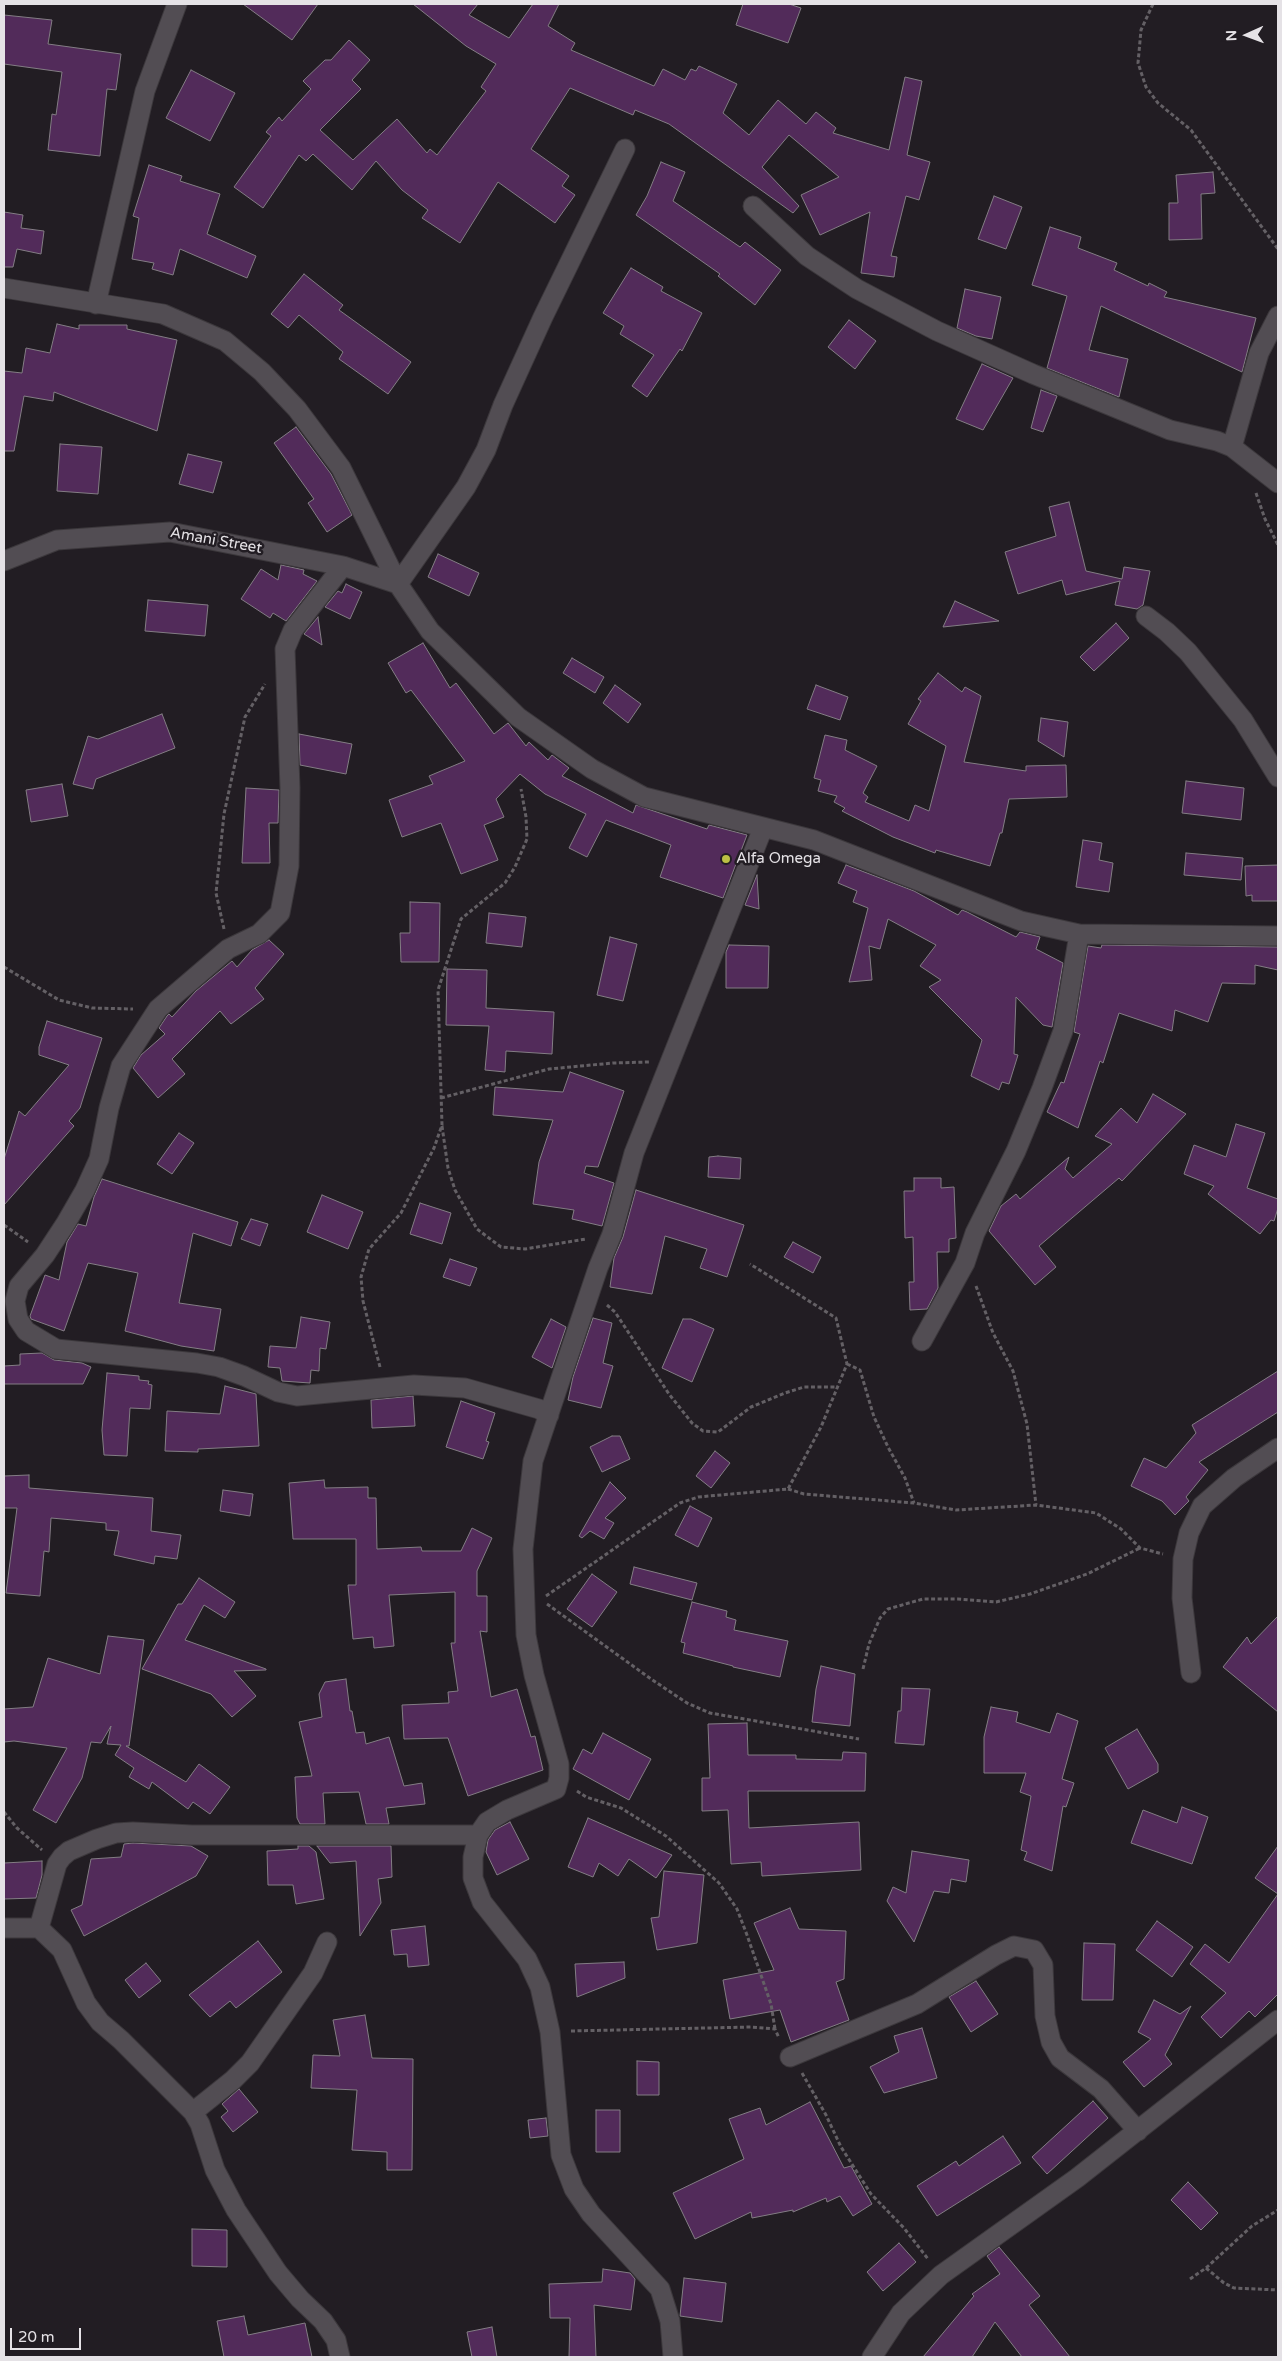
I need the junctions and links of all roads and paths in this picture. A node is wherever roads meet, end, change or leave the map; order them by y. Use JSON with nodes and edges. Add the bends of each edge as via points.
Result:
{"nodes":[{"id":1,"x":177,"y":4,"type":"edge"},
{"id":2,"x":1153,"y":4,"type":"edge"},
{"id":3,"x":625,"y":149,"type":"dead end"},
{"id":4,"x":753,"y":206,"type":"dead end"},
{"id":5,"x":1278,"y":249,"type":"edge"},
{"id":6,"x":4,"y":288,"type":"edge"},
{"id":7,"x":96,"y":304,"type":"junction"},
{"id":8,"x":1278,"y":316,"type":"edge"},
{"id":9,"x":1239,"y":452,"type":"junction"},
{"id":10,"x":1278,"y":483,"type":"edge"},
{"id":11,"x":1278,"y":545,"type":"edge"},
{"id":12,"x":4,"y":561,"type":"edge"},
{"id":13,"x":343,"y":566,"type":"junction"},
{"id":14,"x":398,"y":584,"type":"junction"},
{"id":15,"x":1146,"y":616,"type":"dead end"},
{"id":16,"x":265,"y":683,"type":"dead end"},
{"id":17,"x":1278,"y":777,"type":"edge"},
{"id":18,"x":521,"y":789,"type":"dead end"},
{"id":19,"x":763,"y":828,"type":"junction"},
{"id":20,"x":1079,"y":934,"type":"junction"},
{"id":21,"x":1278,"y":936,"type":"edge"},
{"id":22,"x":228,"y":949,"type":"junction"},
{"id":23,"x":4,"y":967,"type":"edge"},
{"id":24,"x":158,"y":1009,"type":"junction"},
{"id":25,"x":670,"y":1062,"type":"junction"},
{"id":26,"x":441,"y":1098,"type":"junction"},
{"id":27,"x":442,"y":1125,"type":"junction"},
{"id":28,"x":4,"y":1225,"type":"edge"},
{"id":29,"x":612,"y":1234,"type":"junction"},
{"id":30,"x":45,"y":1255,"type":"junction"},
{"id":31,"x":965,"y":1263,"type":"junction"},
{"id":32,"x":750,"y":1264,"type":"dead end"},
{"id":33,"x":592,"y":1291,"type":"junction"},
{"id":34,"x":922,"y":1340,"type":"dead end"},
{"id":35,"x":847,"y":1364,"type":"junction"},
{"id":36,"x":838,"y":1387,"type":"junction"},
{"id":37,"x":387,"y":1389,"type":"junction"},
{"id":38,"x":548,"y":1415,"type":"junction"},
{"id":39,"x":1278,"y":1448,"type":"edge"},
{"id":40,"x":788,"y":1489,"type":"junction"},
{"id":41,"x":914,"y":1503,"type":"junction"},
{"id":42,"x":1036,"y":1505,"type":"junction"},
{"id":43,"x":1140,"y":1548,"type":"junction"},
{"id":44,"x":1183,"y":1559,"type":"junction"},
{"id":45,"x":863,"y":1669,"type":"dead end"},
{"id":46,"x":1191,"y":1672,"type":"dead end"},
{"id":47,"x":859,"y":1739,"type":"dead end"},
{"id":48,"x":559,"y":1764,"type":"junction"},
{"id":49,"x":4,"y":1812,"type":"edge"},
{"id":50,"x":478,"y":1835,"type":"junction"},
{"id":51,"x":57,"y":1864,"type":"junction"},
{"id":52,"x":4,"y":1928,"type":"edge"},
{"id":53,"x":39,"y":1928,"type":"junction"},
{"id":54,"x":327,"y":1942,"type":"dead end"},
{"id":55,"x":1278,"y":2020,"type":"edge"},
{"id":56,"x":774,"y":2029,"type":"junction"},
{"id":57,"x":550,"y":2032,"type":"junction"},
{"id":58,"x":790,"y":2056,"type":"junction"},
{"id":59,"x":193,"y":2112,"type":"junction"},
{"id":60,"x":1138,"y":2131,"type":"junction"},
{"id":61,"x":1278,"y":2210,"type":"edge"},
{"id":62,"x":1206,"y":2268,"type":"junction"},
{"id":63,"x":941,"y":2275,"type":"junction"},
{"id":64,"x":1190,"y":2279,"type":"dead end"},
{"id":65,"x":1278,"y":2290,"type":"edge"},
{"id":66,"x":340,"y":2357,"type":"edge"},
{"id":67,"x":673,"y":2357,"type":"edge"},
{"id":68,"x":872,"y":2357,"type":"edge"}],
"edges":[{"from":1,"to":7,"type":"street","via":[[145,91]]},
{"from":2,"to":5,"type":"path","via":[[1141,30],[1138,63],[1146,87],[1158,103],[1191,130]]},
{"from":3,"to":14,"type":"street","via":[[543,317],[478,465]]},
{"from":4,"to":9,"type":"street","via":[[807,256],[857,289],[937,331],[1170,430],[1217,441]]},
{"from":6,"to":7,"type":"street"},
{"from":7,"to":14,"type":"street","via":[[163,314],[225,341],[262,372],[298,409],[341,468]]},
{"from":8,"to":9,"type":"street","via":[[1259,353]]},
{"from":9,"to":10,"type":"street"},
{"from":9,"to":11,"type":"path"},
{"from":12,"to":13,"type":"street","name":"Amani Street","via":[[57,540],[170,532]]},
{"from":13,"to":14,"type":"street","name":"Amani Street"},
{"from":13,"to":22,"type":"street","via":[[294,630],[285,649],[289,866],[280,913],[259,934]]},
{"from":14,"to":19,"type":"street","via":[[430,630],[518,717],[592,768],[644,797]]},
{"from":15,"to":17,"type":"street","via":[[1188,652],[1244,720]]},
{"from":16,"to":22,"type":"path","via":[[246,717],[224,814],[216,893]]},
{"from":18,"to":26,"type":"path","via":[[527,839],[505,883],[461,919],[438,990]]},
{"from":19,"to":20,"type":"street","via":[[814,840],[1021,922]]},
{"from":19,"to":25,"type":"street"},
{"from":20,"to":21,"type":"street"},
{"from":20,"to":31,"type":"street","via":[[1063,1031],[1016,1151],[975,1233]]},
{"from":22,"to":24,"type":"street"},
{"from":23,"to":24,"type":"path","via":[[59,1000],[92,1008]]},
{"from":24,"to":30,"type":"street","via":[[121,1066],[99,1159],[85,1190]]},
{"from":25,"to":26,"type":"path","via":[[613,1062],[549,1069]]},
{"from":25,"to":29,"type":"street","via":[[634,1153]]},
{"from":26,"to":27,"type":"path"},
{"from":27,"to":29,"type":"path","via":[[448,1168],[455,1190],[477,1229],[501,1246],[525,1249]]},
{"from":27,"to":37,"type":"path","via":[[401,1213],[369,1249],[361,1276],[363,1301]]},
{"from":28,"to":30,"type":"path"},
{"from":29,"to":33,"type":"street"},
{"from":30,"to":37,"type":"street","via":[[19,1286],[15,1301],[18,1319],[26,1331],[56,1349],[219,1367],[278,1392],[297,1396]]},
{"from":31,"to":34,"type":"street"},
{"from":31,"to":42,"type":"path","via":[[993,1333],[1013,1371],[1027,1424]]},
{"from":32,"to":35,"type":"path","via":[[836,1318]]},
{"from":33,"to":36,"type":"path","via":[[615,1312],[669,1394],[692,1424],[703,1431],[718,1432],[751,1406],[785,1393],[804,1387]]},
{"from":33,"to":38,"type":"street"},
{"from":35,"to":36,"type":"path"},
{"from":35,"to":41,"type":"path","via":[[860,1370],[874,1417]]},
{"from":36,"to":40,"type":"path"},
{"from":37,"to":38,"type":"street","via":[[414,1385],[465,1388],[538,1409]]},
{"from":38,"to":48,"type":"street","via":[[532,1470],[523,1550],[524,1588],[526,1634],[534,1675]]},
{"from":39,"to":44,"type":"street","via":[[1234,1478],[1202,1506],[1189,1533]]},
{"from":40,"to":41,"type":"path","via":[[804,1494]]},
{"from":40,"to":47,"type":"path","via":[[698,1498],[680,1503],[540,1600],[687,1703],[710,1713]]},
{"from":41,"to":42,"type":"path","via":[[956,1510]]},
{"from":42,"to":43,"type":"path","via":[[1096,1513],[1121,1529]]},
{"from":43,"to":44,"type":"path"},
{"from":43,"to":45,"type":"path","via":[[1087,1574],[1030,1594],[996,1602],[923,1600],[888,1609],[880,1618],[869,1644]]},
{"from":44,"to":46,"type":"street","via":[[1182,1598]]},
{"from":48,"to":50,"type":"street","via":[[556,1789],[487,1822]]},
{"from":48,"to":56,"type":"path","via":[[571,1786],[586,1797],[621,1808],[666,1836],[719,1883],[737,1909],[744,1927],[771,2004]]},
{"from":49,"to":51,"type":"path"},
{"from":50,"to":51,"type":"street","via":[[133,1832],[97,1839],[69,1851]]},
{"from":50,"to":57,"type":"street","via":[[473,1878],[482,1902],[527,1959],[540,1987]]},
{"from":51,"to":53,"type":"street"},
{"from":52,"to":53,"type":"street"},
{"from":53,"to":59,"type":"street","via":[[62,1950],[86,2003],[100,2022]]},
{"from":54,"to":59,"type":"street","via":[[313,1973],[250,2063]]},
{"from":55,"to":60,"type":"street"},
{"from":56,"to":57,"type":"path","via":[[751,2026]]},
{"from":56,"to":58,"type":"path"},
{"from":57,"to":67,"type":"street","via":[[561,2155],[574,2188],[591,2214],[660,2289],[670,2321]]},
{"from":58,"to":60,"type":"street","via":[[917,2004],[1014,1946],[1034,1950],[1043,1965],[1045,2016],[1051,2042],[1060,2058],[1101,2089]]},
{"from":58,"to":63,"type":"path","via":[[870,2194],[904,2228]]},
{"from":59,"to":66,"type":"street","via":[[215,2170],[236,2210],[278,2273],[323,2321],[336,2340]]},
{"from":60,"to":63,"type":"street"},
{"from":61,"to":62,"type":"path","via":[[1252,2226]]},
{"from":62,"to":64,"type":"path"},
{"from":62,"to":65,"type":"path","via":[[1234,2288]]},
{"from":63,"to":68,"type":"street","via":[[901,2313]]}]}
